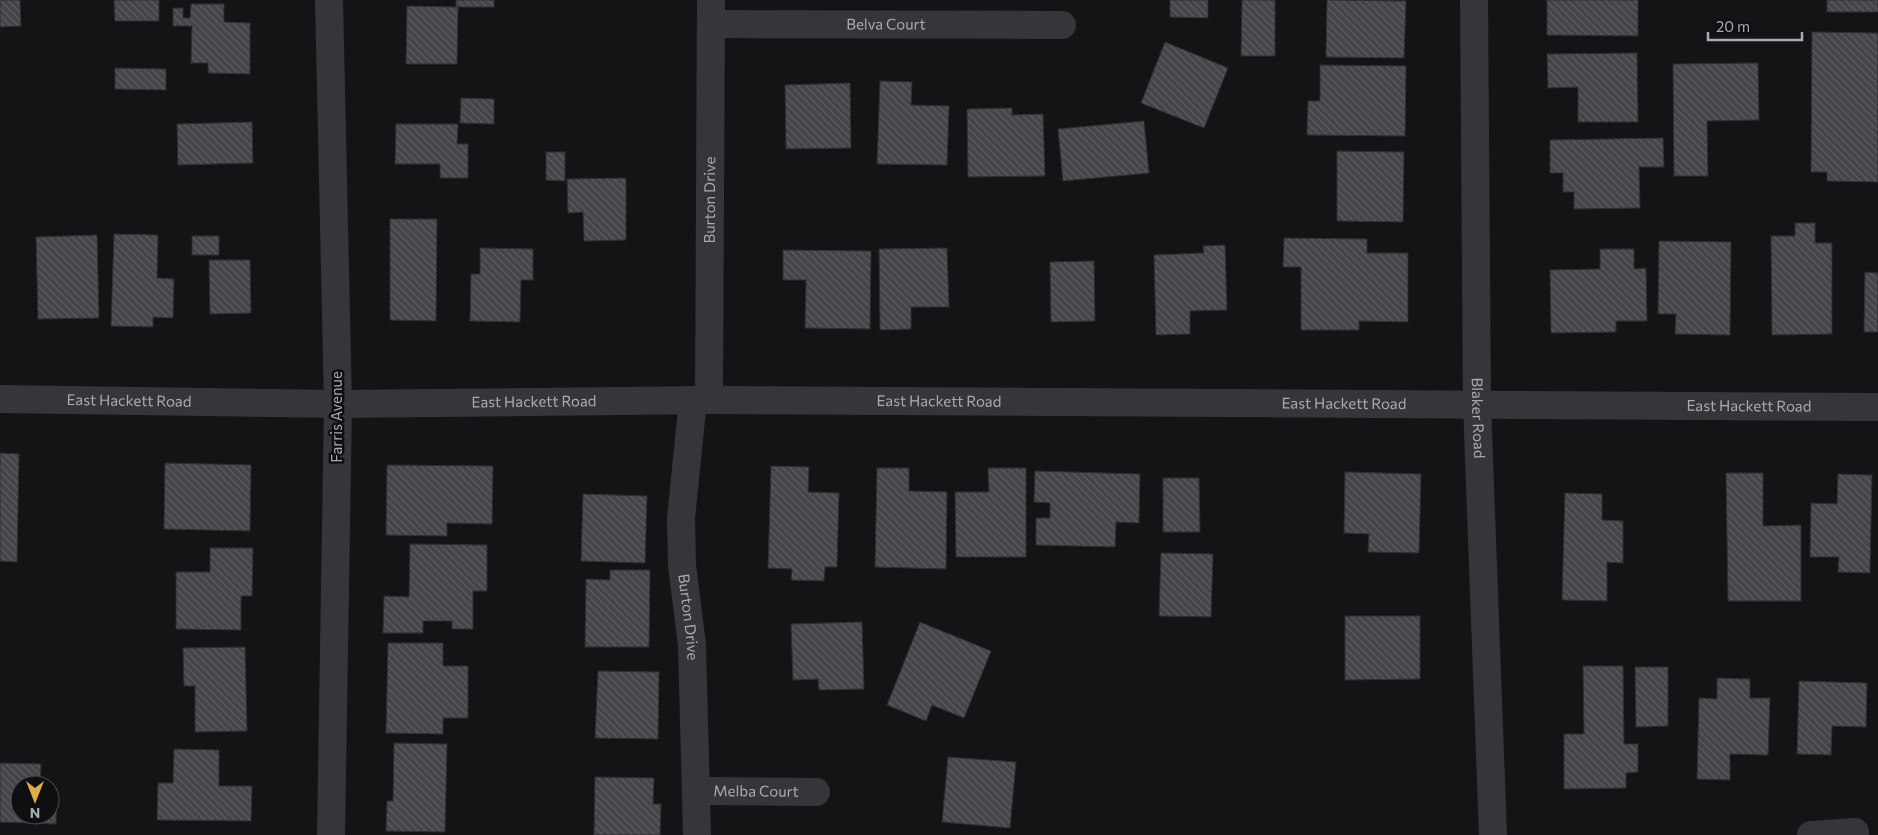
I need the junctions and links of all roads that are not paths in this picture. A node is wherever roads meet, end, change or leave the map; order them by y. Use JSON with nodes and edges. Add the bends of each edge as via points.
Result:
{"nodes":[{"id":1,"x":329,"y":0,"type":"edge"},
{"id":2,"x":1474,"y":0,"type":"edge"},
{"id":3,"x":711,"y":12,"type":"edge"},
{"id":4,"x":1062,"y":25,"type":"dead end"},
{"id":5,"x":0,"y":399,"type":"edge"},
{"id":6,"x":701,"y":400,"type":"junction"},
{"id":7,"x":338,"y":404,"type":"junction"},
{"id":8,"x":1476,"y":404,"type":"junction"},
{"id":9,"x":1878,"y":407,"type":"edge"},
{"id":10,"x":697,"y":791,"type":"junction"},
{"id":11,"x":816,"y":792,"type":"dead end"},
{"id":12,"x":1855,"y":832,"type":"dead end"},
{"id":13,"x":331,"y":835,"type":"edge"},
{"id":14,"x":697,"y":835,"type":"edge"},
{"id":15,"x":1493,"y":835,"type":"edge"},
{"id":16,"x":1811,"y":835,"type":"edge"}],
"edges":[{"from":1,"to":7,"type":"street","name":"Farris Avenue"},
{"from":2,"to":8,"type":"street","name":"Blaker Road"},
{"from":3,"to":4,"type":"street","name":"Belva Court"},
{"from":3,"to":6,"type":"street","name":"Burton Drive"},
{"from":5,"to":7,"type":"street","name":"East Hackett Road"},
{"from":6,"to":7,"type":"street","name":"East Hackett Road"},
{"from":6,"to":8,"type":"street","name":"East Hackett Road"},
{"from":6,"to":10,"type":"street","name":"Burton Drive","via":[[681,518],[682,565],[692,645]]},
{"from":7,"to":13,"type":"street","name":"Farris Avenue"},
{"from":8,"to":9,"type":"street","name":"East Hackett Road"},
{"from":8,"to":15,"type":"street","name":"Blaker Road"},
{"from":10,"to":11,"type":"street","name":"Melba Court"},
{"from":10,"to":14,"type":"street","name":"Burton Drive"},
{"from":12,"to":16,"type":"street"}]}
